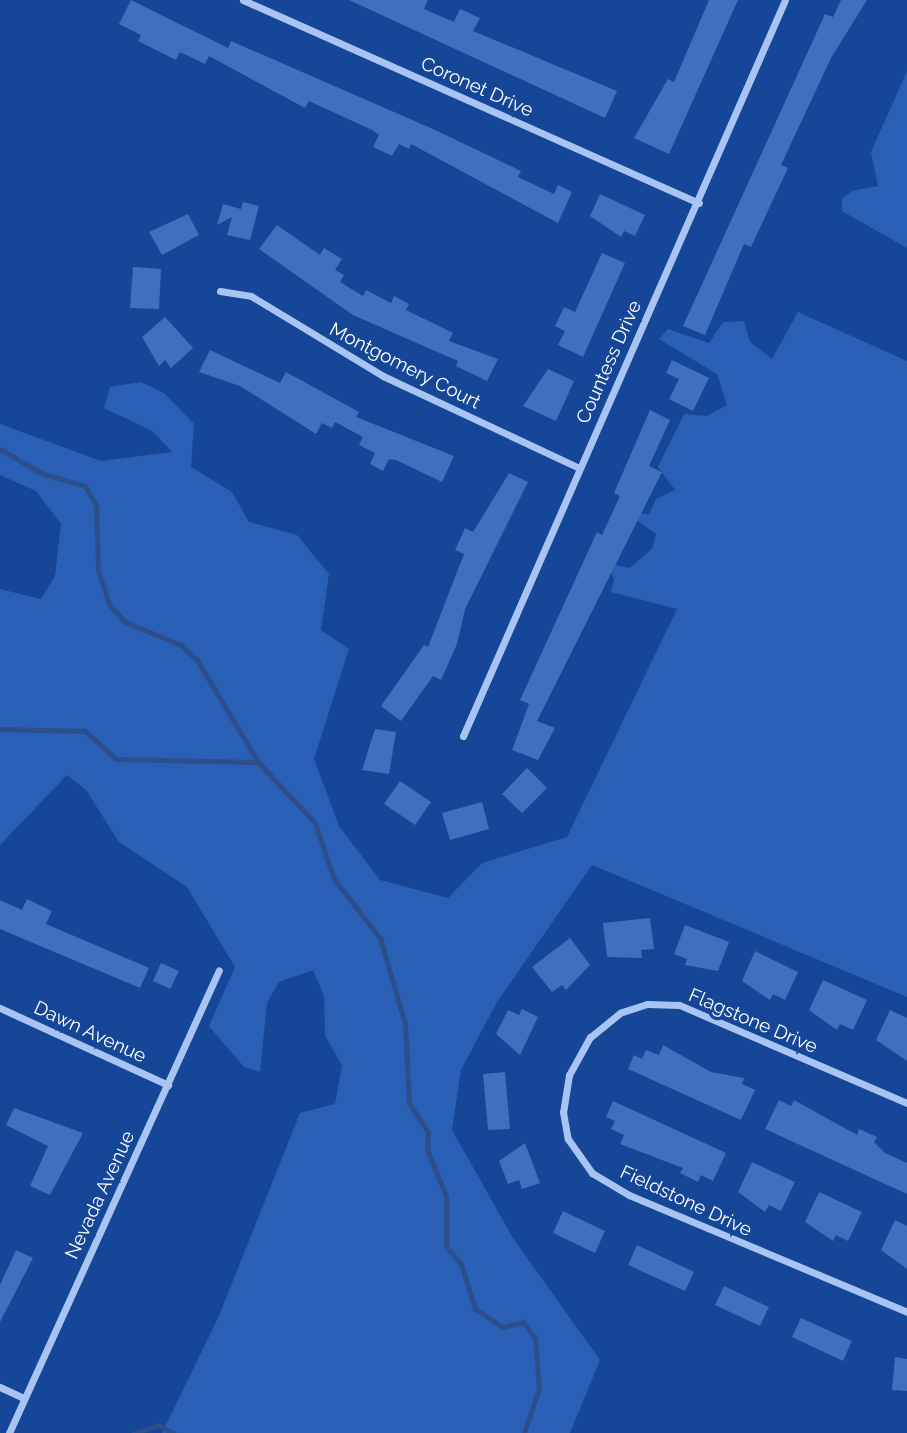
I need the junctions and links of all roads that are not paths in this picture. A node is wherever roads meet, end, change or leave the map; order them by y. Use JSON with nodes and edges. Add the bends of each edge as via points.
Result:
{"nodes":[{"id":1,"x":243,"y":0,"type":"edge"},
{"id":2,"x":785,"y":0,"type":"edge"},
{"id":3,"x":699,"y":203,"type":"junction"},
{"id":4,"x":220,"y":291,"type":"dead end"},
{"id":5,"x":579,"y":468,"type":"junction"},
{"id":6,"x":463,"y":736,"type":"dead end"},
{"id":7,"x":219,"y":970,"type":"dead end"},
{"id":8,"x":0,"y":1008,"type":"edge"},
{"id":9,"x":590,"y":1037,"type":"joint"},
{"id":10,"x":168,"y":1085,"type":"junction"},
{"id":11,"x":907,"y":1102,"type":"edge"},
{"id":12,"x":907,"y":1312,"type":"edge"},
{"id":13,"x":0,"y":1387,"type":"edge"},
{"id":14,"x":24,"y":1398,"type":"junction"},
{"id":15,"x":9,"y":1433,"type":"edge"}],
"edges":[{"from":1,"to":3,"type":"street","name":"Coronet Drive"},
{"from":2,"to":3,"type":"street","name":"Countess Drive"},
{"from":3,"to":5,"type":"street","name":"Countess Drive"},
{"from":4,"to":5,"type":"street","name":"Montgomery Court","via":[[251,296],[383,376]]},
{"from":5,"to":6,"type":"street","name":"Countess Drive"},
{"from":7,"to":10,"type":"street","name":"Nevada Avenue"},
{"from":8,"to":10,"type":"street","name":"Dawn Avenue"},
{"from":9,"to":11,"type":"street","name":"Flagstone Drive","via":[[620,1013],[647,1004],[679,1005]]},
{"from":9,"to":12,"type":"street","name":"Fieldstone Drive","via":[[569,1075],[564,1112],[569,1139],[592,1173],[629,1195]]},
{"from":10,"to":14,"type":"street","name":"Nevada Avenue"},
{"from":13,"to":14,"type":"street"},
{"from":14,"to":15,"type":"street","name":"Nevada Avenue"}]}
